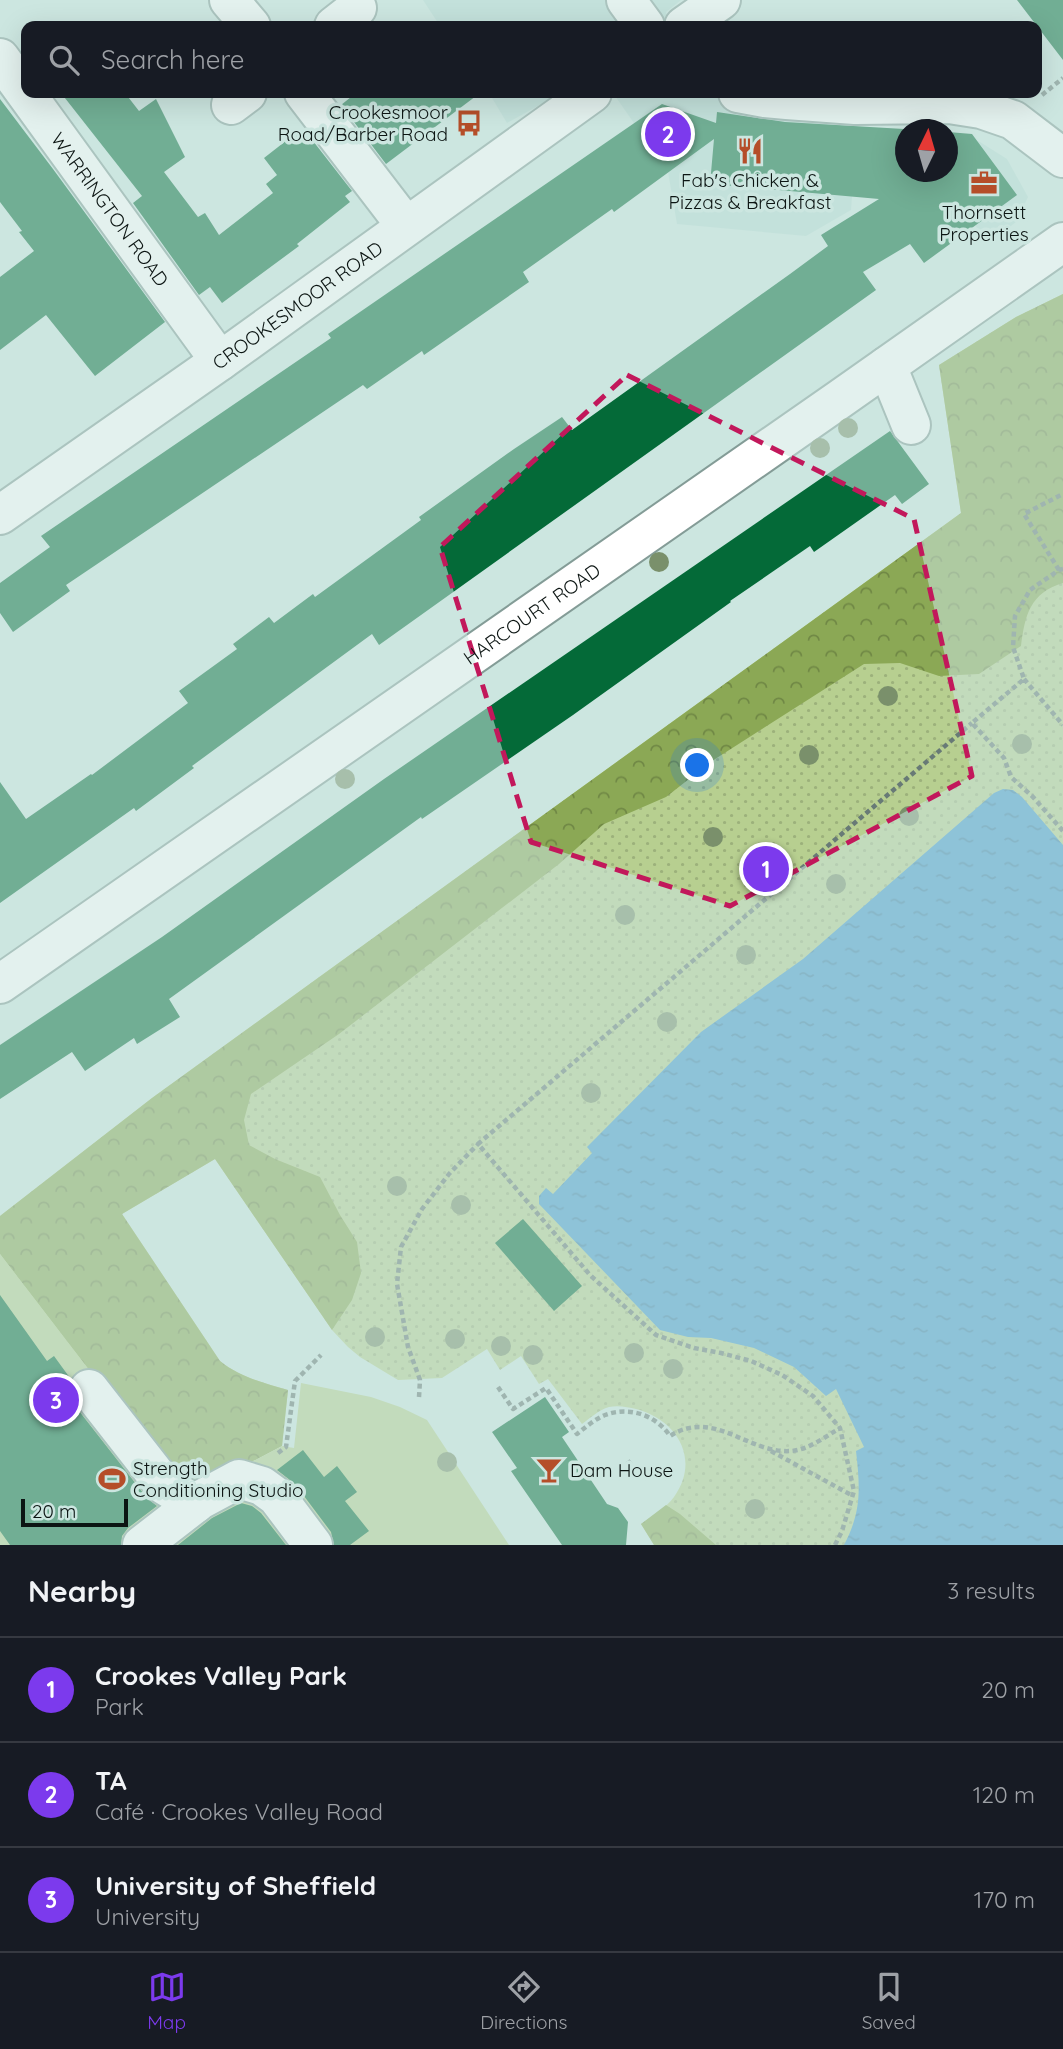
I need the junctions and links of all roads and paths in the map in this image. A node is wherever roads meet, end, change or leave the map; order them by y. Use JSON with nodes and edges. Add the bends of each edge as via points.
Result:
{"nodes":[{"id":1,"x":229,"y":0,"type":"edge"},
{"id":2,"x":626,"y":0,"type":"edge"},
{"id":3,"x":721,"y":0,"type":"edge"},
{"id":4,"x":247,"y":21,"type":"edge"},
{"id":5,"x":641,"y":21,"type":"edge"},
{"id":6,"x":691,"y":21,"type":"edge"},
{"id":7,"x":0,"y":58,"type":"edge"},
{"id":8,"x":21,"y":87,"type":"edge"},
{"id":9,"x":29,"y":98,"type":"edge"},
{"id":10,"x":308,"y":98,"type":"edge"},
{"id":11,"x":585,"y":98,"type":"edge"},
{"id":12,"x":760,"y":98,"type":"edge"},
{"id":13,"x":1063,"y":158,"type":"edge"},
{"id":14,"x":406,"y":226,"type":"junction"},
{"id":15,"x":1063,"y":242,"type":"edge"},
{"id":16,"x":220,"y":361,"type":"junction"},
{"id":17,"x":887,"y":366,"type":"junction"},
{"id":18,"x":911,"y":425,"type":"dead end"},
{"id":19,"x":1063,"y":494,"type":"edge"},
{"id":20,"x":0,"y":514,"type":"edge"},
{"id":21,"x":1061,"y":570,"type":"edge"},
{"id":22,"x":1024,"y":680,"type":"junction"},
{"id":23,"x":972,"y":723,"type":"junction"},
{"id":24,"x":1063,"y":725,"type":"edge"},
{"id":25,"x":1063,"y":831,"type":"edge"},
{"id":26,"x":0,"y":984,"type":"edge"},
{"id":27,"x":478,"y":1144,"type":"junction"},
{"id":28,"x":321,"y":1355,"type":"dead end"},
{"id":29,"x":498,"y":1387,"type":"dead end"},
{"id":30,"x":89,"y":1389,"type":"dead end"},
{"id":31,"x":419,"y":1396,"type":"dead end"},
{"id":32,"x":840,"y":1428,"type":"junction"},
{"id":33,"x":286,"y":1447,"type":"dead end"},
{"id":34,"x":767,"y":1449,"type":"junction"},
{"id":35,"x":853,"y":1496,"type":"junction"},
{"id":36,"x":195,"y":1504,"type":"junction"},
{"id":37,"x":142,"y":1545,"type":"edge"},
{"id":38,"x":313,"y":1545,"type":"edge"},
{"id":39,"x":835,"y":1545,"type":"edge"}],
"edges":[{"from":1,"to":4,"type":"street"},
{"from":2,"to":5,"type":"street"},
{"from":3,"to":6,"type":"street"},
{"from":7,"to":8,"type":"street","name":"WARRINGTON ROAD"},
{"from":9,"to":16,"type":"street","name":"WARRINGTON ROAD"},
{"from":10,"to":14,"type":"street"},
{"from":11,"to":14,"type":"street","name":"CROOKESMOOR ROAD"},
{"from":12,"to":13,"type":"street","via":[[981,109],[1013,120]]},
{"from":14,"to":16,"type":"street","name":"CROOKESMOOR ROAD"},
{"from":15,"to":17,"type":"street","name":"HARCOURT ROAD"},
{"from":16,"to":20,"type":"street","name":"CROOKESMOOR ROAD"},
{"from":17,"to":18,"type":"street"},
{"from":17,"to":26,"type":"street","name":"HARCOURT ROAD"},
{"from":19,"to":21,"type":"path","via":[[1024,514]]},
{"from":21,"to":22,"type":"path","via":[[1030,590],[1015,616],[1013,647]]},
{"from":22,"to":23,"type":"path"},
{"from":22,"to":24,"type":"path"},
{"from":23,"to":25,"type":"path","via":[[1004,758],[1011,777]]},
{"from":23,"to":27,"type":"path"},
{"from":27,"to":31,"type":"path","via":[[422,1209],[401,1247],[397,1284],[408,1347],[420,1380]]},
{"from":27,"to":32,"type":"path","via":[[590,1276],[656,1335],[751,1361],[782,1375],[813,1396]]},
{"from":28,"to":33,"type":"path","via":[[295,1381]]},
{"from":29,"to":34,"type":"path","via":[[513,1409],[545,1388],[577,1434],[604,1416],[624,1411],[658,1423],[670,1436],[703,1427],[725,1430]]},
{"from":30,"to":36,"type":"street","via":[[164,1485]]},
{"from":32,"to":34,"type":"path","via":[[794,1451]]},
{"from":32,"to":35,"type":"path"},
{"from":34,"to":35,"type":"path"},
{"from":35,"to":39,"type":"path"},
{"from":36,"to":37,"type":"street"},
{"from":36,"to":38,"type":"street","via":[[239,1479],[262,1486],[277,1497]]}]}
